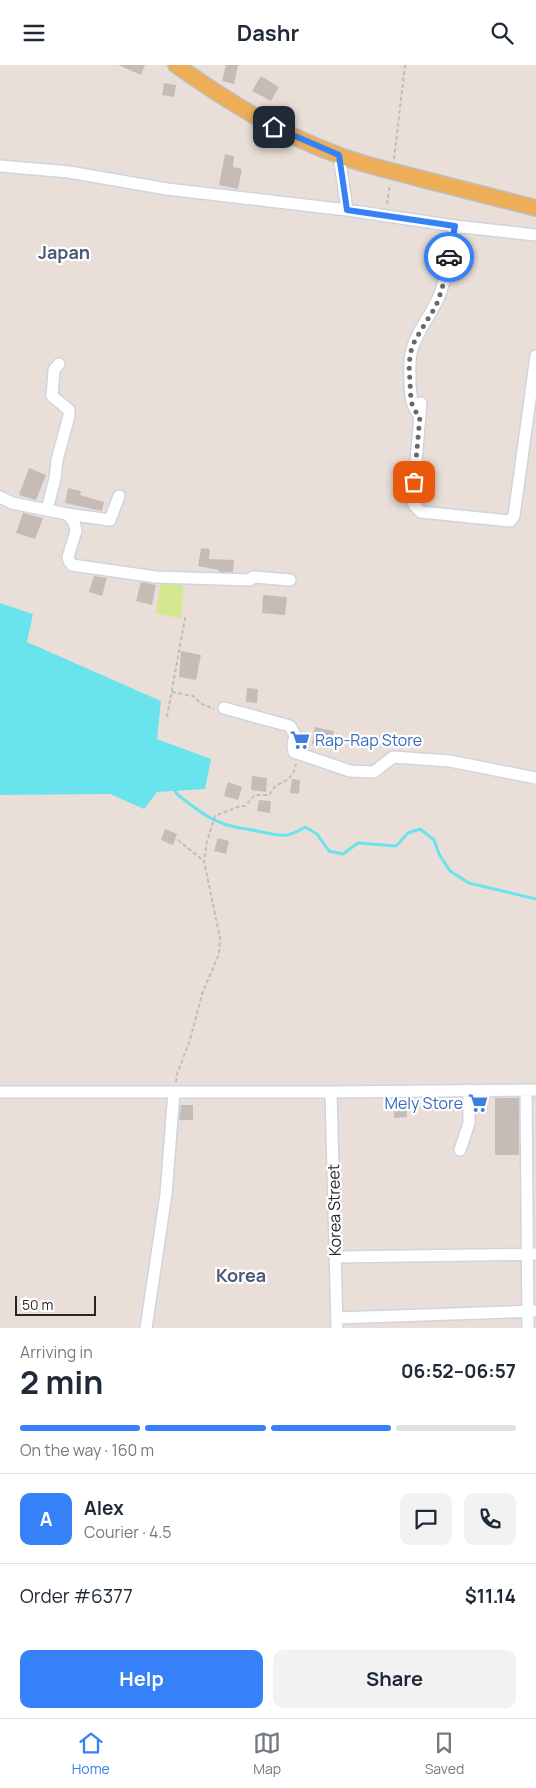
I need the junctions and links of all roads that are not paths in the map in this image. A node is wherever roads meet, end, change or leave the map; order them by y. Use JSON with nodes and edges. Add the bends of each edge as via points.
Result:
{"nodes":[{"id":1,"x":176,"y":65,"type":"edge"},
{"id":2,"x":339,"y":155,"type":"junction"},
{"id":3,"x":0,"y":166,"type":"edge"},
{"id":4,"x":536,"y":208,"type":"edge"},
{"id":5,"x":347,"y":210,"type":"junction"},
{"id":6,"x":455,"y":226,"type":"junction"},
{"id":7,"x":536,"y":235,"type":"edge"},
{"id":8,"x":536,"y":356,"type":"edge"},
{"id":9,"x":59,"y":364,"type":"dead end"},
{"id":10,"x":420,"y":403,"type":"dead end"},
{"id":11,"x":420,"y":416,"type":"junction"},
{"id":12,"x":118,"y":496,"type":"dead end"},
{"id":13,"x":0,"y":497,"type":"edge"},
{"id":14,"x":47,"y":509,"type":"junction"},
{"id":15,"x":67,"y":513,"type":"junction"},
{"id":16,"x":290,"y":580,"type":"dead end"},
{"id":17,"x":224,"y":708,"type":"road end"},
{"id":18,"x":536,"y":778,"type":"edge"},
{"id":19,"x":469,"y":1090,"type":"junction"},
{"id":20,"x":531,"y":1090,"type":"edge"},
{"id":21,"x":174,"y":1091,"type":"junction"},
{"id":22,"x":0,"y":1092,"type":"edge"},
{"id":23,"x":331,"y":1092,"type":"junction"},
{"id":24,"x":460,"y":1150,"type":"dead end"},
{"id":25,"x":532,"y":1254,"type":"edge"},
{"id":26,"x":336,"y":1257,"type":"junction"},
{"id":27,"x":532,"y":1311,"type":"edge"},
{"id":28,"x":337,"y":1323,"type":"edge"},
{"id":29,"x":146,"y":1328,"type":"edge"},
{"id":30,"x":528,"y":1328,"type":"edge"}],
"edges":[{"from":1,"to":2,"type":"main road","via":[[245,111],[289,135]]},
{"from":2,"to":4,"type":"main road"},
{"from":2,"to":5,"type":"street"},
{"from":3,"to":5,"type":"street","via":[[69,172],[167,189]]},
{"from":5,"to":6,"type":"street"},
{"from":6,"to":7,"type":"street"},
{"from":6,"to":11,"type":"street","via":[[442,289],[411,351],[411,401]]},
{"from":8,"to":11,"type":"street","via":[[514,517],[510,521],[421,512],[418,509],[413,496]]},
{"from":9,"to":14,"type":"street","via":[[54,370],[52,396],[69,410],[69,416]]},
{"from":10,"to":11,"type":"street"},
{"from":12,"to":15,"type":"street","via":[[110,520]]},
{"from":13,"to":14,"type":"street","via":[[12,503]]},
{"from":14,"to":15,"type":"street"},
{"from":15,"to":16,"type":"street","via":[[76,531],[68,557],[72,565],[156,577]]},
{"from":17,"to":18,"type":"street","via":[[290,726],[295,735],[293,750],[298,755],[350,771],[374,772],[393,757],[450,761]]},
{"from":19,"to":20,"type":"street"},
{"from":19,"to":23,"type":"street"},
{"from":19,"to":24,"type":"street","via":[[469,1123]]},
{"from":20,"to":25,"type":"street"},
{"from":21,"to":22,"type":"street"},
{"from":21,"to":23,"type":"street"},
{"from":21,"to":29,"type":"street","via":[[166,1194]]},
{"from":23,"to":26,"type":"street","name":"Korea Street"},
{"from":25,"to":26,"type":"street"},
{"from":25,"to":27,"type":"street"},
{"from":26,"to":28,"type":"street","name":"Korea Street"},
{"from":27,"to":28,"type":"street"},
{"from":27,"to":30,"type":"street"}]}
